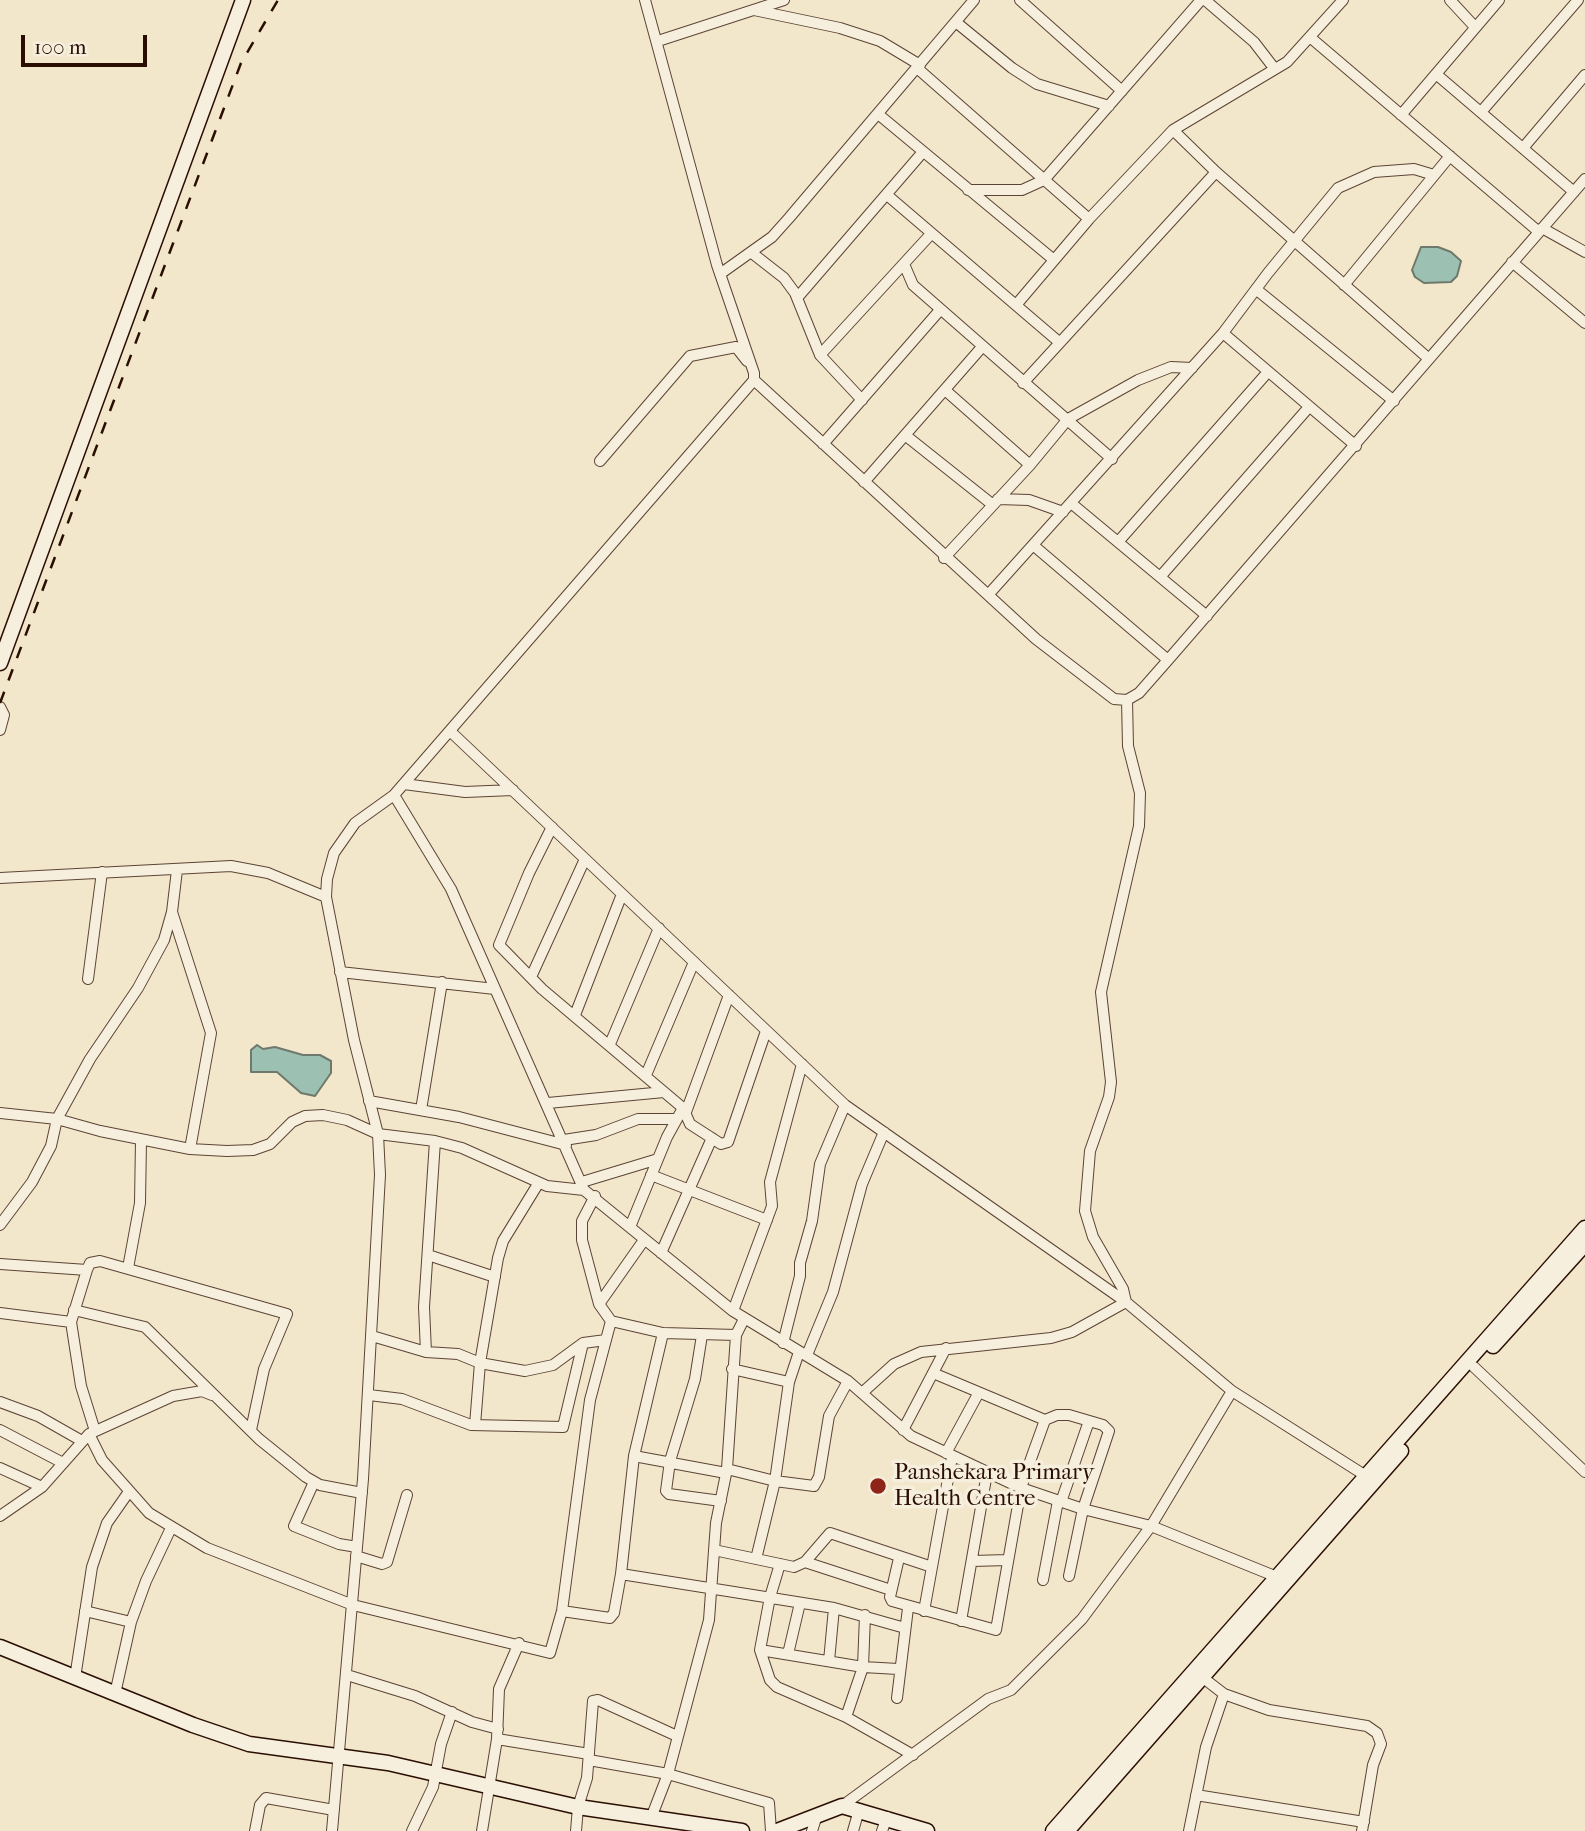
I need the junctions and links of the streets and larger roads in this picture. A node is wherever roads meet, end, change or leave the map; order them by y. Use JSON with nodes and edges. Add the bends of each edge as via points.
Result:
{"nodes":[{"id":1,"x":243,"y":0,"type":"edge"},
{"id":2,"x":645,"y":0,"type":"edge"},
{"id":3,"x":784,"y":0,"type":"edge"},
{"id":4,"x":974,"y":0,"type":"edge"},
{"id":5,"x":1020,"y":0,"type":"edge"},
{"id":6,"x":1203,"y":0,"type":"edge"},
{"id":7,"x":1343,"y":0,"type":"edge"},
{"id":8,"x":1450,"y":0,"type":"edge"},
{"id":9,"x":1499,"y":0,"type":"edge"},
{"id":10,"x":1578,"y":0,"type":"edge"},
{"id":11,"x":771,"y":2,"type":"edge"},
{"id":12,"x":754,"y":10,"type":"junction"},
{"id":13,"x":957,"y":23,"type":"junction"},
{"id":14,"x":1475,"y":27,"type":"junction"},
{"id":15,"x":1311,"y":38,"type":"junction"},
{"id":16,"x":658,"y":41,"type":"junction"},
{"id":17,"x":919,"y":67,"type":"junction"},
{"id":18,"x":1274,"y":68,"type":"junction"},
{"id":19,"x":1436,"y":74,"type":"junction"},
{"id":20,"x":1585,"y":75,"type":"edge"},
{"id":21,"x":1122,"y":91,"type":"junction"},
{"id":22,"x":1109,"y":106,"type":"junction"},
{"id":23,"x":1481,"y":112,"type":"junction"},
{"id":24,"x":878,"y":114,"type":"junction"},
{"id":25,"x":1401,"y":115,"type":"junction"},
{"id":26,"x":1173,"y":130,"type":"junction"},
{"id":27,"x":1523,"y":148,"type":"junction"},
{"id":28,"x":922,"y":153,"type":"junction"},
{"id":29,"x":1450,"y":156,"type":"junction"},
{"id":30,"x":1216,"y":172,"type":"junction"},
{"id":31,"x":1434,"y":175,"type":"junction"},
{"id":32,"x":1585,"y":179,"type":"edge"},
{"id":33,"x":1044,"y":180,"type":"junction"},
{"id":34,"x":968,"y":190,"type":"junction"},
{"id":35,"x":1574,"y":192,"type":"junction"},
{"id":36,"x":887,"y":195,"type":"junction"},
{"id":37,"x":1089,"y":219,"type":"junction"},
{"id":38,"x":1540,"y":230,"type":"junction"},
{"id":39,"x":931,"y":233,"type":"junction"},
{"id":40,"x":1295,"y":241,"type":"junction"},
{"id":41,"x":1585,"y":252,"type":"edge"},
{"id":42,"x":752,"y":253,"type":"junction"},
{"id":43,"x":1054,"y":260,"type":"junction"},
{"id":44,"x":1512,"y":262,"type":"junction"},
{"id":45,"x":904,"y":264,"type":"junction"},
{"id":46,"x":720,"y":274,"type":"junction"},
{"id":47,"x":1344,"y":285,"type":"junction"},
{"id":48,"x":1257,"y":290,"type":"junction"},
{"id":49,"x":797,"y":298,"type":"junction"},
{"id":50,"x":1016,"y":305,"type":"junction"},
{"id":51,"x":940,"y":310,"type":"junction"},
{"id":52,"x":1585,"y":323,"type":"edge"},
{"id":53,"x":1223,"y":333,"type":"junction"},
{"id":54,"x":1059,"y":342,"type":"junction"},
{"id":55,"x":982,"y":347,"type":"junction"},
{"id":56,"x":820,"y":355,"type":"junction"},
{"id":57,"x":1429,"y":359,"type":"junction"},
{"id":58,"x":752,"y":368,"type":"junction"},
{"id":59,"x":1192,"y":368,"type":"junction"},
{"id":60,"x":1267,"y":373,"type":"junction"},
{"id":61,"x":754,"y":380,"type":"junction"},
{"id":62,"x":1023,"y":383,"type":"junction"},
{"id":63,"x":944,"y":390,"type":"junction"},
{"id":64,"x":862,"y":400,"type":"junction"},
{"id":65,"x":1394,"y":401,"type":"junction"},
{"id":66,"x":1309,"y":407,"type":"junction"},
{"id":67,"x":1068,"y":419,"type":"junction"},
{"id":68,"x":905,"y":436,"type":"junction"},
{"id":69,"x":823,"y":444,"type":"junction"},
{"id":70,"x":1356,"y":446,"type":"junction"},
{"id":71,"x":1112,"y":459,"type":"junction"},
{"id":72,"x":600,"y":461,"type":"dead end"},
{"id":73,"x":1031,"y":465,"type":"junction"},
{"id":74,"x":864,"y":482,"type":"junction"},
{"id":75,"x":996,"y":502,"type":"junction"},
{"id":76,"x":1071,"y":503,"type":"junction"},
{"id":77,"x":1063,"y":512,"type":"junction"},
{"id":78,"x":1118,"y":542,"type":"junction"},
{"id":79,"x":1033,"y":545,"type":"junction"},
{"id":80,"x":944,"y":558,"type":"junction"},
{"id":81,"x":1160,"y":577,"type":"junction"},
{"id":82,"x":988,"y":595,"type":"junction"},
{"id":83,"x":1207,"y":616,"type":"junction"},
{"id":84,"x":1168,"y":660,"type":"junction"},
{"id":85,"x":0,"y":663,"type":"edge"},
{"id":86,"x":1127,"y":700,"type":"junction"},
{"id":87,"x":0,"y":707,"type":"edge"},
{"id":88,"x":0,"y":730,"type":"edge"},
{"id":89,"x":450,"y":731,"type":"junction"},
{"id":90,"x":404,"y":784,"type":"junction"},
{"id":91,"x":513,"y":790,"type":"junction"},
{"id":92,"x":394,"y":795,"type":"junction"},
{"id":93,"x":552,"y":827,"type":"junction"},
{"id":94,"x":585,"y":859,"type":"junction"},
{"id":95,"x":177,"y":870,"type":"junction"},
{"id":96,"x":102,"y":872,"type":"junction"},
{"id":97,"x":0,"y":878,"type":"edge"},
{"id":98,"x":622,"y":894,"type":"junction"},
{"id":99,"x":326,"y":897,"type":"junction"},
{"id":100,"x":172,"y":912,"type":"junction"},
{"id":101,"x":659,"y":928,"type":"junction"},
{"id":102,"x":694,"y":962,"type":"junction"},
{"id":103,"x":340,"y":972,"type":"junction"},
{"id":104,"x":531,"y":977,"type":"junction"},
{"id":105,"x":88,"y":979,"type":"dead end"},
{"id":106,"x":442,"y":982,"type":"junction"},
{"id":107,"x":495,"y":989,"type":"junction"},
{"id":108,"x":729,"y":995,"type":"junction"},
{"id":109,"x":575,"y":1014,"type":"junction"},
{"id":110,"x":766,"y":1031,"type":"junction"},
{"id":111,"x":610,"y":1044,"type":"junction"},
{"id":112,"x":802,"y":1064,"type":"junction"},
{"id":113,"x":646,"y":1075,"type":"junction"},
{"id":114,"x":664,"y":1092,"type":"junction"},
{"id":115,"x":369,"y":1101,"type":"junction"},
{"id":116,"x":548,"y":1103,"type":"junction"},
{"id":117,"x":845,"y":1105,"type":"junction"},
{"id":118,"x":421,"y":1110,"type":"junction"},
{"id":119,"x":685,"y":1110,"type":"junction"},
{"id":120,"x":0,"y":1113,"type":"edge"},
{"id":121,"x":57,"y":1119,"type":"junction"},
{"id":122,"x":676,"y":1119,"type":"junction"},
{"id":123,"x":884,"y":1132,"type":"junction"},
{"id":124,"x":377,"y":1134,"type":"junction"},
{"id":125,"x":712,"y":1138,"type":"junction"},
{"id":126,"x":141,"y":1140,"type":"junction"},
{"id":127,"x":435,"y":1141,"type":"junction"},
{"id":128,"x":565,"y":1143,"type":"junction"},
{"id":129,"x":190,"y":1149,"type":"junction"},
{"id":130,"x":658,"y":1159,"type":"junction"},
{"id":131,"x":651,"y":1175,"type":"junction"},
{"id":132,"x":538,"y":1184,"type":"junction"},
{"id":133,"x":583,"y":1186,"type":"junction"},
{"id":134,"x":689,"y":1191,"type":"junction"},
{"id":135,"x":595,"y":1196,"type":"junction"},
{"id":136,"x":767,"y":1220,"type":"junction"},
{"id":137,"x":0,"y":1225,"type":"edge"},
{"id":138,"x":630,"y":1227,"type":"junction"},
{"id":139,"x":1585,"y":1228,"type":"edge"},
{"id":140,"x":645,"y":1240,"type":"junction"},
{"id":141,"x":1585,"y":1244,"type":"edge"},
{"id":142,"x":661,"y":1253,"type":"junction"},
{"id":143,"x":428,"y":1255,"type":"junction"},
{"id":144,"x":0,"y":1264,"type":"edge"},
{"id":145,"x":128,"y":1268,"type":"junction"},
{"id":146,"x":87,"y":1270,"type":"junction"},
{"id":147,"x":495,"y":1278,"type":"junction"},
{"id":148,"x":1126,"y":1302,"type":"junction"},
{"id":149,"x":600,"y":1304,"type":"junction"},
{"id":150,"x":74,"y":1310,"type":"junction"},
{"id":151,"x":733,"y":1311,"type":"junction"},
{"id":152,"x":0,"y":1313,"type":"edge"},
{"id":153,"x":744,"y":1319,"type":"junction"},
{"id":154,"x":611,"y":1321,"type":"junction"},
{"id":155,"x":71,"y":1322,"type":"junction"},
{"id":156,"x":663,"y":1333,"type":"junction"},
{"id":157,"x":702,"y":1335,"type":"junction"},
{"id":158,"x":736,"y":1335,"type":"junction"},
{"id":159,"x":372,"y":1336,"type":"junction"},
{"id":160,"x":606,"y":1340,"type":"junction"},
{"id":161,"x":583,"y":1343,"type":"junction"},
{"id":162,"x":783,"y":1343,"type":"junction"},
{"id":163,"x":946,"y":1348,"type":"junction"},
{"id":164,"x":426,"y":1352,"type":"junction"},
{"id":165,"x":803,"y":1354,"type":"junction"},
{"id":166,"x":480,"y":1363,"type":"junction"},
{"id":167,"x":1474,"y":1367,"type":"junction"},
{"id":168,"x":732,"y":1369,"type":"junction"},
{"id":169,"x":933,"y":1373,"type":"junction"},
{"id":170,"x":848,"y":1381,"type":"junction"},
{"id":171,"x":789,"y":1382,"type":"junction"},
{"id":172,"x":1232,"y":1391,"type":"junction"},
{"id":173,"x":862,"y":1393,"type":"junction"},
{"id":174,"x":978,"y":1394,"type":"junction"},
{"id":175,"x":369,"y":1395,"type":"junction"},
{"id":176,"x":216,"y":1396,"type":"junction"},
{"id":177,"x":0,"y":1402,"type":"edge"},
{"id":178,"x":1045,"y":1420,"type":"junction"},
{"id":179,"x":1089,"y":1422,"type":"junction"},
{"id":180,"x":475,"y":1425,"type":"junction"},
{"id":181,"x":0,"y":1430,"type":"edge"},
{"id":182,"x":251,"y":1430,"type":"junction"},
{"id":183,"x":904,"y":1430,"type":"junction"},
{"id":184,"x":88,"y":1435,"type":"junction"},
{"id":185,"x":1404,"y":1440,"type":"junction"},
{"id":186,"x":949,"y":1455,"type":"junction"},
{"id":187,"x":634,"y":1456,"type":"junction"},
{"id":188,"x":670,"y":1461,"type":"junction"},
{"id":189,"x":63,"y":1463,"type":"junction"},
{"id":190,"x":0,"y":1468,"type":"edge"},
{"id":191,"x":726,"y":1471,"type":"junction"},
{"id":192,"x":1585,"y":1472,"type":"edge"},
{"id":193,"x":987,"y":1473,"type":"junction"},
{"id":194,"x":1366,"y":1476,"type":"junction"},
{"id":195,"x":775,"y":1481,"type":"junction"},
{"id":196,"x":314,"y":1482,"type":"junction"},
{"id":197,"x":42,"y":1487,"type":"junction"},
{"id":198,"x":1021,"y":1488,"type":"junction"},
{"id":199,"x":128,"y":1493,"type":"junction"},
{"id":200,"x":362,"y":1493,"type":"junction"},
{"id":201,"x":407,"y":1495,"type":"dead end"},
{"id":202,"x":720,"y":1501,"type":"junction"},
{"id":203,"x":1060,"y":1502,"type":"junction"},
{"id":204,"x":4,"y":1505,"type":"edge"},
{"id":205,"x":1083,"y":1509,"type":"junction"},
{"id":206,"x":0,"y":1516,"type":"edge"},
{"id":207,"x":1151,"y":1526,"type":"junction"},
{"id":208,"x":171,"y":1528,"type":"junction"},
{"id":209,"x":714,"y":1550,"type":"junction"},
{"id":210,"x":357,"y":1552,"type":"junction"},
{"id":211,"x":899,"y":1558,"type":"junction"},
{"id":212,"x":756,"y":1559,"type":"junction"},
{"id":213,"x":1007,"y":1560,"type":"junction"},
{"id":214,"x":972,"y":1561,"type":"junction"},
{"id":215,"x":805,"y":1562,"type":"junction"},
{"id":216,"x":780,"y":1564,"type":"junction"},
{"id":217,"x":932,"y":1567,"type":"junction"},
{"id":218,"x":621,"y":1574,"type":"junction"},
{"id":219,"x":1069,"y":1576,"type":"dead end"},
{"id":220,"x":1277,"y":1577,"type":"junction"},
{"id":221,"x":1043,"y":1580,"type":"dead end"},
{"id":222,"x":711,"y":1590,"type":"junction"},
{"id":223,"x":891,"y":1590,"type":"junction"},
{"id":224,"x":769,"y":1597,"type":"junction"},
{"id":225,"x":800,"y":1603,"type":"junction"},
{"id":226,"x":353,"y":1605,"type":"junction"},
{"id":227,"x":834,"y":1608,"type":"junction"},
{"id":228,"x":908,"y":1608,"type":"junction"},
{"id":229,"x":85,"y":1611,"type":"junction"},
{"id":230,"x":562,"y":1611,"type":"junction"},
{"id":231,"x":924,"y":1611,"type":"junction"},
{"id":232,"x":864,"y":1615,"type":"junction"},
{"id":233,"x":961,"y":1621,"type":"junction"},
{"id":234,"x":131,"y":1622,"type":"junction"},
{"id":235,"x":905,"y":1628,"type":"junction"},
{"id":236,"x":519,"y":1643,"type":"junction"},
{"id":237,"x":0,"y":1647,"type":"edge"},
{"id":238,"x":760,"y":1650,"type":"junction"},
{"id":239,"x":788,"y":1654,"type":"junction"},
{"id":240,"x":829,"y":1661,"type":"junction"},
{"id":241,"x":863,"y":1667,"type":"junction"},
{"id":242,"x":898,"y":1669,"type":"junction"},
{"id":243,"x":346,"y":1675,"type":"junction"},
{"id":244,"x":1202,"y":1677,"type":"junction"},
{"id":245,"x":75,"y":1678,"type":"junction"},
{"id":246,"x":115,"y":1694,"type":"junction"},
{"id":247,"x":1224,"y":1694,"type":"junction"},
{"id":248,"x":897,"y":1698,"type":"dead end"},
{"id":249,"x":452,"y":1712,"type":"junction"},
{"id":250,"x":846,"y":1717,"type":"junction"},
{"id":251,"x":497,"y":1734,"type":"junction"},
{"id":252,"x":677,"y":1737,"type":"junction"},
{"id":253,"x":341,"y":1755,"type":"junction"},
{"id":254,"x":913,"y":1755,"type":"junction"},
{"id":255,"x":589,"y":1757,"type":"junction"},
{"id":256,"x":434,"y":1773,"type":"junction"},
{"id":257,"x":668,"y":1774,"type":"junction"},
{"id":258,"x":488,"y":1788,"type":"junction"},
{"id":259,"x":1196,"y":1795,"type":"junction"},
{"id":260,"x":842,"y":1806,"type":"junction"},
{"id":261,"x":578,"y":1807,"type":"junction"},
{"id":262,"x":334,"y":1810,"type":"junction"},
{"id":263,"x":859,"y":1810,"type":"junction"},
{"id":264,"x":817,"y":1815,"type":"junction"},
{"id":265,"x":651,"y":1818,"type":"junction"},
{"id":266,"x":884,"y":1824,"type":"edge"},
{"id":267,"x":686,"y":1826,"type":"edge"},
{"id":268,"x":1363,"y":1827,"type":"edge"},
{"id":269,"x":918,"y":1829,"type":"edge"},
{"id":270,"x":256,"y":1831,"type":"edge"},
{"id":271,"x":332,"y":1831,"type":"edge"},
{"id":272,"x":412,"y":1831,"type":"edge"},
{"id":273,"x":482,"y":1831,"type":"edge"},
{"id":274,"x":576,"y":1831,"type":"edge"},
{"id":275,"x":742,"y":1831,"type":"edge"},
{"id":276,"x":774,"y":1831,"type":"edge"},
{"id":277,"x":812,"y":1831,"type":"edge"},
{"id":278,"x":853,"y":1831,"type":"edge"},
{"id":279,"x":1053,"y":1831,"type":"edge"},
{"id":280,"x":1067,"y":1831,"type":"edge"},
{"id":281,"x":1189,"y":1831,"type":"edge"}],
"edges":[{"from":1,"to":85,"type":"street"},
{"from":2,"to":16,"type":"street"},
{"from":3,"to":11,"type":"street"},
{"from":4,"to":13,"type":"street"},
{"from":5,"to":21,"type":"street"},
{"from":6,"to":18,"type":"street","via":[[1254,42]]},
{"from":6,"to":21,"type":"street"},
{"from":7,"to":15,"type":"street"},
{"from":8,"to":14,"type":"street"},
{"from":9,"to":14,"type":"street"},
{"from":10,"to":23,"type":"street"},
{"from":11,"to":12,"type":"street"},
{"from":12,"to":16,"type":"street"},
{"from":12,"to":17,"type":"street","via":[[880,41]]},
{"from":13,"to":17,"type":"street"},
{"from":13,"to":22,"type":"street","via":[[1037,84]]},
{"from":14,"to":19,"type":"street"},
{"from":15,"to":18,"type":"street","via":[[1287,62]]},
{"from":15,"to":25,"type":"street"},
{"from":16,"to":46,"type":"street"},
{"from":17,"to":24,"type":"street"},
{"from":17,"to":33,"type":"street"},
{"from":18,"to":26,"type":"street"},
{"from":19,"to":23,"type":"street"},
{"from":19,"to":25,"type":"street"},
{"from":20,"to":27,"type":"street"},
{"from":21,"to":22,"type":"street"},
{"from":22,"to":33,"type":"street"},
{"from":23,"to":27,"type":"street"},
{"from":24,"to":28,"type":"street"},
{"from":24,"to":42,"type":"street","via":[[789,218]]},
{"from":25,"to":29,"type":"street"},
{"from":26,"to":30,"type":"street"},
{"from":26,"to":37,"type":"street"},
{"from":27,"to":35,"type":"street"},
{"from":28,"to":34,"type":"street"},
{"from":28,"to":36,"type":"street"},
{"from":29,"to":31,"type":"street"},
{"from":29,"to":38,"type":"street"},
{"from":30,"to":40,"type":"street"},
{"from":30,"to":54,"type":"street"},
{"from":31,"to":40,"type":"street","via":[[1414,169],[1374,172],[1338,188]]},
{"from":31,"to":47,"type":"street"},
{"from":32,"to":35,"type":"street"},
{"from":33,"to":34,"type":"street","via":[[1022,190]]},
{"from":33,"to":37,"type":"street"},
{"from":34,"to":43,"type":"street"},
{"from":35,"to":38,"type":"street"},
{"from":36,"to":39,"type":"street"},
{"from":36,"to":49,"type":"street"},
{"from":37,"to":43,"type":"street"},
{"from":38,"to":41,"type":"street"},
{"from":38,"to":44,"type":"street"},
{"from":39,"to":45,"type":"street"},
{"from":39,"to":50,"type":"street"},
{"from":40,"to":47,"type":"street"},
{"from":40,"to":48,"type":"street"},
{"from":42,"to":46,"type":"street"},
{"from":42,"to":49,"type":"street","via":[[784,278]]},
{"from":43,"to":50,"type":"street"},
{"from":44,"to":52,"type":"street"},
{"from":44,"to":57,"type":"street"},
{"from":45,"to":51,"type":"street","via":[[912,285]]},
{"from":45,"to":56,"type":"street"},
{"from":46,"to":58,"type":"street"},
{"from":47,"to":57,"type":"street"},
{"from":48,"to":53,"type":"street"},
{"from":48,"to":65,"type":"street"},
{"from":49,"to":56,"type":"street"},
{"from":50,"to":54,"type":"street"},
{"from":51,"to":55,"type":"street"},
{"from":51,"to":64,"type":"street"},
{"from":53,"to":59,"type":"street"},
{"from":53,"to":60,"type":"street"},
{"from":54,"to":62,"type":"street"},
{"from":55,"to":62,"type":"street"},
{"from":55,"to":63,"type":"street"},
{"from":56,"to":64,"type":"street"},
{"from":57,"to":65,"type":"street"},
{"from":58,"to":61,"type":"street"},
{"from":58,"to":72,"type":"street","via":[[736,347],[691,356]]},
{"from":59,"to":67,"type":"street","via":[[1171,367],[1138,380]]},
{"from":59,"to":71,"type":"street"},
{"from":60,"to":66,"type":"street"},
{"from":60,"to":78,"type":"street"},
{"from":61,"to":69,"type":"street"},
{"from":61,"to":89,"type":"street"},
{"from":62,"to":67,"type":"street"},
{"from":63,"to":68,"type":"street"},
{"from":63,"to":73,"type":"street"},
{"from":64,"to":69,"type":"street"},
{"from":65,"to":70,"type":"street"},
{"from":66,"to":70,"type":"street"},
{"from":66,"to":81,"type":"street"},
{"from":67,"to":71,"type":"street"},
{"from":67,"to":73,"type":"street"},
{"from":68,"to":74,"type":"street"},
{"from":68,"to":75,"type":"street"},
{"from":69,"to":74,"type":"street"},
{"from":70,"to":83,"type":"street"},
{"from":71,"to":76,"type":"street"},
{"from":73,"to":75,"type":"street"},
{"from":74,"to":80,"type":"street"},
{"from":75,"to":77,"type":"street","via":[[1029,500]]},
{"from":75,"to":80,"type":"street"},
{"from":76,"to":77,"type":"street"},
{"from":76,"to":78,"type":"street"},
{"from":77,"to":79,"type":"street"},
{"from":78,"to":81,"type":"street"},
{"from":79,"to":82,"type":"street"},
{"from":79,"to":84,"type":"street"},
{"from":80,"to":82,"type":"street"},
{"from":81,"to":83,"type":"street"},
{"from":82,"to":86,"type":"street","via":[[1093,685],[1114,699]]},
{"from":83,"to":84,"type":"street"},
{"from":84,"to":86,"type":"street"},
{"from":86,"to":148,"type":"street","via":[[1128,746],[1140,793],[1139,826],[1101,992],[1111,1082],[1090,1151],[1085,1211]]},
{"from":87,"to":88,"type":"street","via":[[4,715]]},
{"from":89,"to":90,"type":"street"},
{"from":89,"to":91,"type":"street"},
{"from":90,"to":91,"type":"street","via":[[465,792]]},
{"from":90,"to":92,"type":"street"},
{"from":91,"to":93,"type":"street"},
{"from":92,"to":99,"type":"street","via":[[355,823],[334,853]]},
{"from":92,"to":107,"type":"street","via":[[451,890]]},
{"from":93,"to":94,"type":"street"},
{"from":93,"to":104,"type":"street","via":[[500,942],[502,951]]},
{"from":94,"to":98,"type":"street"},
{"from":94,"to":104,"type":"street"},
{"from":95,"to":96,"type":"street"},
{"from":95,"to":99,"type":"street","via":[[251,868]]},
{"from":95,"to":100,"type":"street"},
{"from":96,"to":97,"type":"street"},
{"from":96,"to":105,"type":"street"},
{"from":98,"to":101,"type":"street"},
{"from":98,"to":109,"type":"street"},
{"from":99,"to":103,"type":"street"},
{"from":100,"to":121,"type":"street","via":[[158,952]]},
{"from":100,"to":129,"type":"street","via":[[211,1033]]},
{"from":101,"to":102,"type":"street"},
{"from":101,"to":111,"type":"street"},
{"from":102,"to":108,"type":"street"},
{"from":102,"to":113,"type":"street"},
{"from":103,"to":106,"type":"street"},
{"from":103,"to":115,"type":"street"},
{"from":104,"to":109,"type":"street"},
{"from":106,"to":107,"type":"street"},
{"from":106,"to":118,"type":"street"},
{"from":107,"to":116,"type":"street"},
{"from":108,"to":110,"type":"street"},
{"from":108,"to":119,"type":"street"},
{"from":109,"to":111,"type":"street"},
{"from":110,"to":112,"type":"street"},
{"from":110,"to":125,"type":"street","via":[[728,1142],[721,1144]]},
{"from":111,"to":113,"type":"street"},
{"from":112,"to":117,"type":"street"},
{"from":112,"to":136,"type":"street","via":[[769,1182],[773,1199]]},
{"from":113,"to":114,"type":"street"},
{"from":114,"to":116,"type":"street"},
{"from":114,"to":119,"type":"street"},
{"from":115,"to":118,"type":"street"},
{"from":115,"to":124,"type":"street"},
{"from":116,"to":128,"type":"street"},
{"from":117,"to":123,"type":"street"},
{"from":117,"to":162,"type":"street","via":[[820,1164],[812,1221]]},
{"from":118,"to":128,"type":"street"},
{"from":119,"to":122,"type":"street"},
{"from":119,"to":125,"type":"street","via":[[687,1121]]},
{"from":120,"to":121,"type":"street"},
{"from":121,"to":126,"type":"street"},
{"from":121,"to":137,"type":"street","via":[[46,1158]]},
{"from":122,"to":128,"type":"street","via":[[638,1119]]},
{"from":122,"to":130,"type":"street"},
{"from":123,"to":148,"type":"street"},
{"from":123,"to":165,"type":"street","via":[[862,1184],[833,1292]]},
{"from":124,"to":127,"type":"street"},
{"from":124,"to":129,"type":"street","via":[[347,1120],[305,1116],[270,1144],[253,1150]]},
{"from":124,"to":159,"type":"street","via":[[379,1217]]},
{"from":125,"to":134,"type":"street"},
{"from":126,"to":129,"type":"street"},
{"from":126,"to":145,"type":"street","via":[[140,1203]]},
{"from":127,"to":132,"type":"street","via":[[462,1148]]},
{"from":127,"to":143,"type":"street"},
{"from":128,"to":133,"type":"street"},
{"from":130,"to":131,"type":"street"},
{"from":130,"to":133,"type":"street"},
{"from":131,"to":134,"type":"street"},
{"from":131,"to":138,"type":"street"},
{"from":132,"to":133,"type":"street"},
{"from":132,"to":147,"type":"street","via":[[503,1241]]},
{"from":133,"to":135,"type":"street"},
{"from":134,"to":136,"type":"street"},
{"from":134,"to":142,"type":"street"},
{"from":135,"to":138,"type":"street"},
{"from":135,"to":149,"type":"street","via":[[582,1221],[582,1240]]},
{"from":136,"to":151,"type":"street"},
{"from":138,"to":140,"type":"street"},
{"from":139,"to":185,"type":"street"},
{"from":140,"to":142,"type":"street"},
{"from":140,"to":149,"type":"street"},
{"from":141,"to":167,"type":"street"},
{"from":142,"to":151,"type":"street"},
{"from":143,"to":147,"type":"street"},
{"from":143,"to":164,"type":"street"},
{"from":144,"to":146,"type":"street"},
{"from":145,"to":146,"type":"street","via":[[94,1261]]},
{"from":145,"to":182,"type":"street","via":[[287,1314],[264,1369]]},
{"from":146,"to":150,"type":"street"},
{"from":147,"to":166,"type":"street"},
{"from":148,"to":163,"type":"street","via":[[1072,1332],[1051,1338]]},
{"from":148,"to":172,"type":"street"},
{"from":149,"to":154,"type":"street"},
{"from":150,"to":155,"type":"street"},
{"from":150,"to":176,"type":"street","via":[[145,1327]]},
{"from":151,"to":153,"type":"street"},
{"from":152,"to":155,"type":"street"},
{"from":153,"to":158,"type":"street"},
{"from":153,"to":162,"type":"street"},
{"from":154,"to":156,"type":"street"},
{"from":154,"to":160,"type":"street"},
{"from":155,"to":184,"type":"street"},
{"from":156,"to":157,"type":"street"},
{"from":156,"to":187,"type":"street"},
{"from":157,"to":158,"type":"street"},
{"from":157,"to":188,"type":"street","via":[[695,1379]]},
{"from":158,"to":168,"type":"street"},
{"from":159,"to":164,"type":"street"},
{"from":159,"to":175,"type":"street"},
{"from":160,"to":161,"type":"street"},
{"from":160,"to":230,"type":"street","via":[[590,1400]]},
{"from":161,"to":166,"type":"street","via":[[538,1370]]},
{"from":161,"to":180,"type":"street","via":[[563,1426]]},
{"from":162,"to":165,"type":"street"},
{"from":163,"to":169,"type":"street"},
{"from":163,"to":173,"type":"street","via":[[906,1357]]},
{"from":164,"to":166,"type":"street","via":[[458,1354]]},
{"from":165,"to":170,"type":"street"},
{"from":165,"to":171,"type":"street"},
{"from":166,"to":180,"type":"street"},
{"from":167,"to":185,"type":"street"},
{"from":167,"to":192,"type":"street"},
{"from":168,"to":171,"type":"street"},
{"from":168,"to":191,"type":"street"},
{"from":169,"to":174,"type":"street"},
{"from":169,"to":183,"type":"street"},
{"from":170,"to":173,"type":"street"},
{"from":170,"to":195,"type":"street","via":[[829,1416],[817,1483]]},
{"from":171,"to":195,"type":"street"},
{"from":172,"to":194,"type":"street"},
{"from":172,"to":207,"type":"street"},
{"from":173,"to":183,"type":"street"},
{"from":174,"to":178,"type":"street"},
{"from":174,"to":186,"type":"street"},
{"from":175,"to":180,"type":"street","via":[[402,1399]]},
{"from":175,"to":200,"type":"street"},
{"from":176,"to":182,"type":"street"},
{"from":176,"to":184,"type":"street","via":[[202,1391],[181,1394]]},
{"from":177,"to":184,"type":"street"},
{"from":178,"to":179,"type":"street","via":[[1057,1415]]},
{"from":178,"to":198,"type":"street"},
{"from":179,"to":203,"type":"street"},
{"from":179,"to":205,"type":"street","via":[[1108,1427],[1109,1436]]},
{"from":181,"to":189,"type":"street"},
{"from":182,"to":196,"type":"street"},
{"from":183,"to":186,"type":"street"},
{"from":184,"to":189,"type":"street"},
{"from":184,"to":199,"type":"street"},
{"from":185,"to":194,"type":"street"},
{"from":185,"to":244,"type":"street"},
{"from":186,"to":193,"type":"street"},
{"from":186,"to":217,"type":"street"},
{"from":187,"to":188,"type":"street"},
{"from":187,"to":218,"type":"street"},
{"from":188,"to":191,"type":"street"},
{"from":188,"to":202,"type":"street","via":[[667,1493]]},
{"from":189,"to":197,"type":"street"},
{"from":190,"to":197,"type":"street"},
{"from":191,"to":195,"type":"street"},
{"from":191,"to":202,"type":"street"},
{"from":193,"to":198,"type":"street"},
{"from":193,"to":214,"type":"street"},
{"from":194,"to":220,"type":"street"},
{"from":195,"to":212,"type":"street"},
{"from":196,"to":200,"type":"street"},
{"from":196,"to":210,"type":"street","via":[[294,1526]]},
{"from":197,"to":204,"type":"street"},
{"from":198,"to":203,"type":"street"},
{"from":198,"to":213,"type":"street"},
{"from":199,"to":208,"type":"street"},
{"from":199,"to":229,"type":"street","via":[[99,1543]]},
{"from":200,"to":210,"type":"street"},
{"from":201,"to":210,"type":"street","via":[[387,1562]]},
{"from":202,"to":209,"type":"street"},
{"from":203,"to":205,"type":"street"},
{"from":203,"to":221,"type":"street"},
{"from":204,"to":206,"type":"street"},
{"from":205,"to":207,"type":"street"},
{"from":205,"to":219,"type":"street"},
{"from":207,"to":220,"type":"street"},
{"from":207,"to":254,"type":"street","via":[[1098,1601],[1011,1690],[988,1699]]},
{"from":208,"to":226,"type":"street","via":[[206,1548]]},
{"from":208,"to":234,"type":"street"},
{"from":209,"to":212,"type":"street"},
{"from":209,"to":222,"type":"street"},
{"from":210,"to":226,"type":"street"},
{"from":211,"to":215,"type":"street","via":[[830,1533]]},
{"from":211,"to":217,"type":"street"},
{"from":211,"to":223,"type":"street"},
{"from":212,"to":216,"type":"street"},
{"from":213,"to":214,"type":"street"},
{"from":213,"to":233,"type":"street","via":[[998,1628],[993,1631]]},
{"from":214,"to":233,"type":"street"},
{"from":215,"to":216,"type":"street","via":[[794,1567]]},
{"from":215,"to":223,"type":"street"},
{"from":216,"to":224,"type":"street"},
{"from":217,"to":231,"type":"street"},
{"from":218,"to":222,"type":"street"},
{"from":218,"to":230,"type":"street","via":[[612,1617]]},
{"from":220,"to":279,"type":"street"},
{"from":222,"to":224,"type":"street"},
{"from":222,"to":252,"type":"street","via":[[706,1635]]},
{"from":223,"to":228,"type":"street","via":[[891,1599]]},
{"from":224,"to":225,"type":"street"},
{"from":224,"to":238,"type":"street"},
{"from":225,"to":227,"type":"street"},
{"from":225,"to":239,"type":"street"},
{"from":226,"to":236,"type":"street"},
{"from":226,"to":243,"type":"street"},
{"from":227,"to":232,"type":"street"},
{"from":227,"to":240,"type":"street"},
{"from":228,"to":231,"type":"street"},
{"from":228,"to":235,"type":"street"},
{"from":229,"to":234,"type":"street"},
{"from":229,"to":245,"type":"street"},
{"from":230,"to":236,"type":"street","via":[[553,1651]]},
{"from":231,"to":233,"type":"street"},
{"from":232,"to":235,"type":"street"},
{"from":232,"to":241,"type":"street"},
{"from":234,"to":246,"type":"street"},
{"from":235,"to":242,"type":"street"},
{"from":236,"to":251,"type":"street","via":[[501,1679]]},
{"from":237,"to":245,"type":"street"},
{"from":238,"to":239,"type":"street"},
{"from":238,"to":250,"type":"street","via":[[763,1665],[777,1687]]},
{"from":239,"to":240,"type":"street"},
{"from":240,"to":241,"type":"street"},
{"from":241,"to":242,"type":"street"},
{"from":241,"to":250,"type":"street"},
{"from":242,"to":248,"type":"street"},
{"from":243,"to":249,"type":"street"},
{"from":243,"to":253,"type":"street"},
{"from":244,"to":247,"type":"street"},
{"from":244,"to":280,"type":"street"},
{"from":245,"to":246,"type":"street"},
{"from":246,"to":253,"type":"street","via":[[238,1741]]},
{"from":247,"to":259,"type":"street"},
{"from":247,"to":268,"type":"street","via":[[1269,1710],[1367,1726],[1377,1733],[1381,1744]]},
{"from":249,"to":251,"type":"street"},
{"from":249,"to":256,"type":"street"},
{"from":250,"to":254,"type":"street"},
{"from":251,"to":255,"type":"street"},
{"from":251,"to":258,"type":"street"},
{"from":252,"to":255,"type":"street","via":[[595,1700]]},
{"from":252,"to":257,"type":"street"},
{"from":253,"to":256,"type":"street"},
{"from":253,"to":262,"type":"street"},
{"from":254,"to":260,"type":"street"},
{"from":255,"to":257,"type":"street"},
{"from":255,"to":261,"type":"street"},
{"from":256,"to":258,"type":"street"},
{"from":256,"to":272,"type":"street","via":[[433,1787]]},
{"from":257,"to":265,"type":"street"},
{"from":257,"to":276,"type":"street","via":[[769,1803]]},
{"from":258,"to":261,"type":"street"},
{"from":258,"to":273,"type":"street"},
{"from":259,"to":268,"type":"street"},
{"from":259,"to":281,"type":"street"},
{"from":260,"to":263,"type":"street"},
{"from":260,"to":264,"type":"street"},
{"from":261,"to":265,"type":"street"},
{"from":261,"to":274,"type":"street"},
{"from":262,"to":270,"type":"street","via":[[266,1798],[260,1805]]},
{"from":262,"to":271,"type":"street"},
{"from":263,"to":266,"type":"street"},
{"from":263,"to":278,"type":"street"},
{"from":264,"to":276,"type":"street"},
{"from":264,"to":277,"type":"street"},
{"from":265,"to":267,"type":"street"},
{"from":266,"to":269,"type":"street"},
{"from":267,"to":275,"type":"street"}]}
